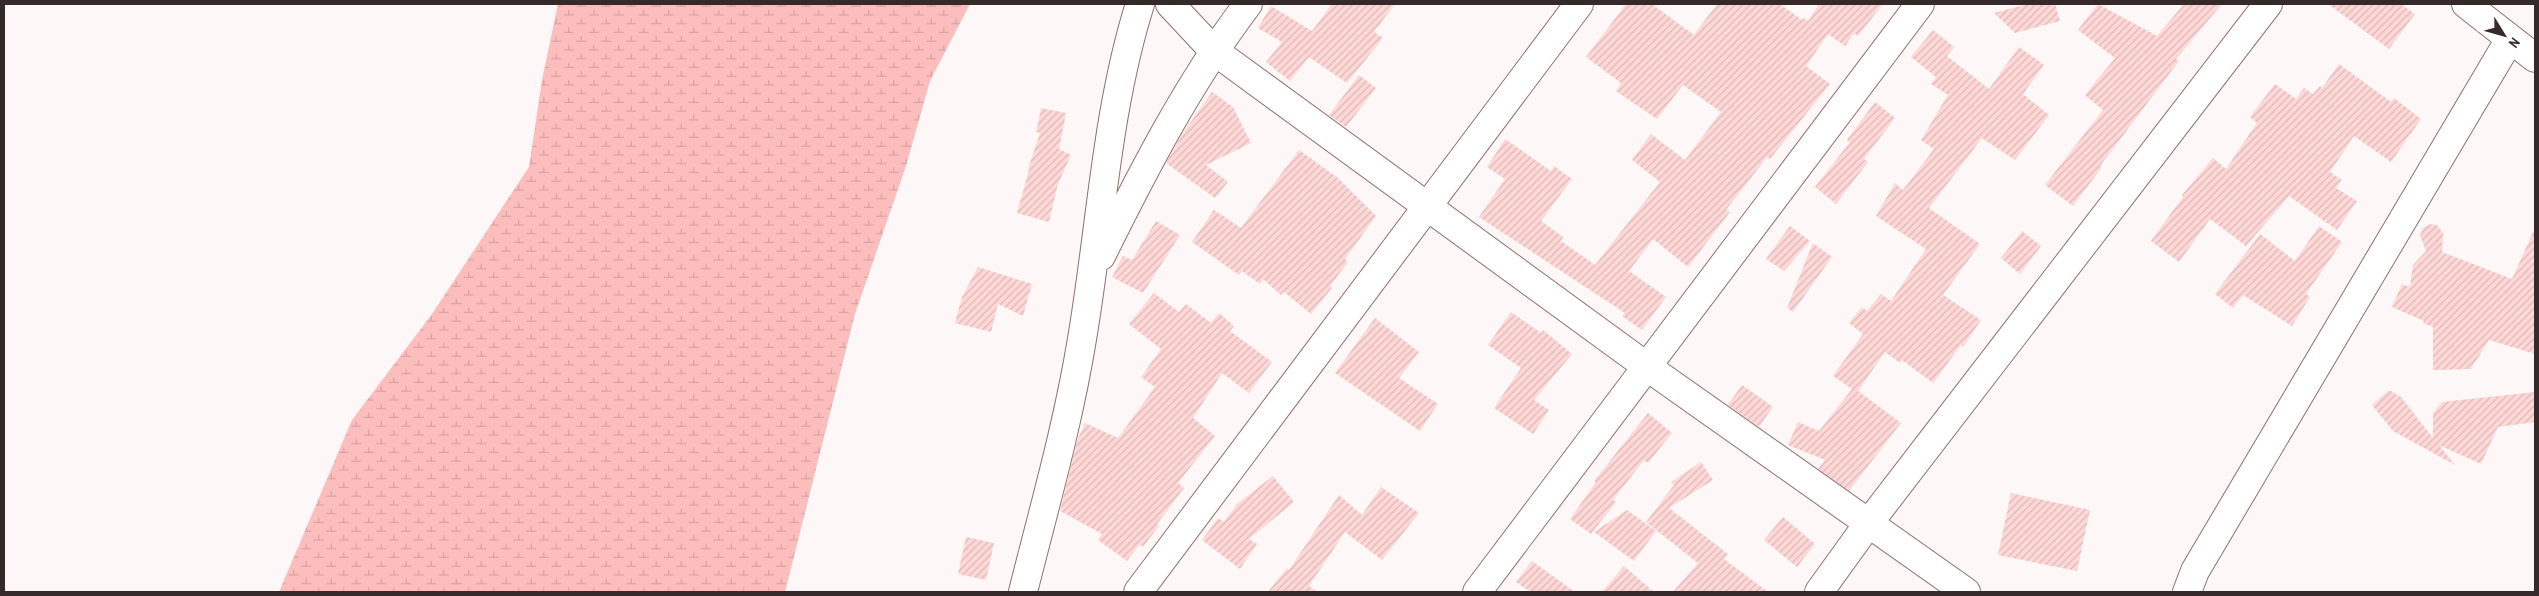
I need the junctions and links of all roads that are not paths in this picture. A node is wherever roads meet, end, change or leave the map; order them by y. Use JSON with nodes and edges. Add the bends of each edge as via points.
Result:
{"nodes":[{"id":1,"x":1140,"y":4,"type":"edge"},
{"id":2,"x":1170,"y":4,"type":"edge"},
{"id":3,"x":1248,"y":4,"type":"edge"},
{"id":4,"x":1579,"y":4,"type":"edge"},
{"id":5,"x":1920,"y":4,"type":"edge"},
{"id":6,"x":2268,"y":4,"type":"edge"},
{"id":7,"x":2466,"y":4,"type":"edge"},
{"id":8,"x":2510,"y":39,"type":"junction"},
{"id":9,"x":1214,"y":50,"type":"junction"},
{"id":10,"x":2535,"y":58,"type":"edge"},
{"id":11,"x":1428,"y":206,"type":"junction"},
{"id":12,"x":1090,"y":278,"type":"junction"},
{"id":13,"x":1646,"y":366,"type":"junction"},
{"id":14,"x":1868,"y":524,"type":"junction"},
{"id":15,"x":1023,"y":592,"type":"edge"},
{"id":16,"x":1138,"y":592,"type":"edge"},
{"id":17,"x":1477,"y":592,"type":"edge"},
{"id":18,"x":1819,"y":592,"type":"edge"},
{"id":19,"x":1966,"y":592,"type":"edge"},
{"id":20,"x":2186,"y":592,"type":"edge"}],
"edges":[{"from":1,"to":12,"type":"street","via":[[1129,40]]},
{"from":2,"to":9,"type":"street"},
{"from":3,"to":9,"type":"street"},
{"from":4,"to":11,"type":"street"},
{"from":5,"to":13,"type":"street"},
{"from":6,"to":14,"type":"street"},
{"from":7,"to":8,"type":"street"},
{"from":8,"to":10,"type":"street"},
{"from":8,"to":20,"type":"street","via":[[2195,571]]},
{"from":9,"to":11,"type":"street"},
{"from":9,"to":12,"type":"street","via":[[1140,178]]},
{"from":11,"to":13,"type":"street"},
{"from":11,"to":16,"type":"street"},
{"from":12,"to":15,"type":"street","via":[[1066,426]]},
{"from":13,"to":14,"type":"street"},
{"from":13,"to":17,"type":"street"},
{"from":14,"to":18,"type":"street"},
{"from":14,"to":19,"type":"street"}]}
